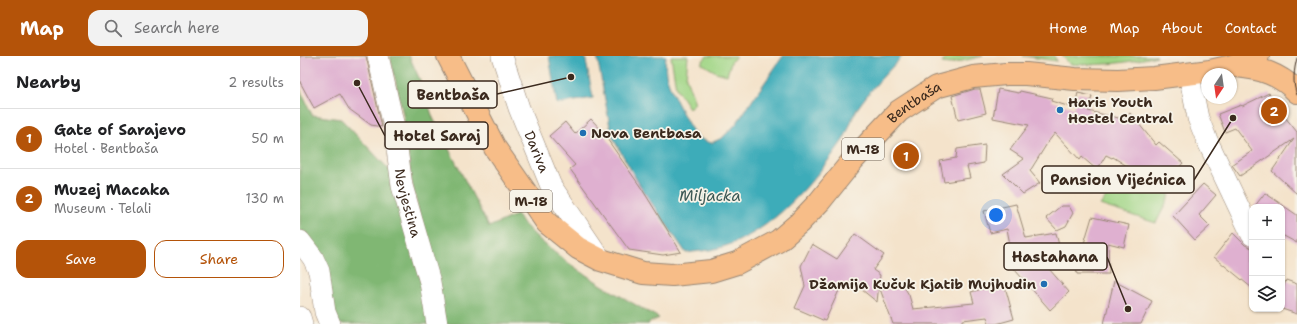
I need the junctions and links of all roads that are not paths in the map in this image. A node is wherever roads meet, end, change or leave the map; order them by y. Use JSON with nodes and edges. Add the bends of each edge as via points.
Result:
{"nodes":[{"id":1,"x":378,"y":56,"type":"edge"},
{"id":2,"x":448,"y":56,"type":"edge"},
{"id":3,"x":502,"y":56,"type":"edge"},
{"id":4,"x":1258,"y":56,"type":"edge"},
{"id":5,"x":1232,"y":66,"type":"junction"},
{"id":6,"x":1189,"y":74,"type":"junction"},
{"id":7,"x":1297,"y":80,"type":"edge"},
{"id":8,"x":1297,"y":88,"type":"edge"},
{"id":9,"x":1297,"y":92,"type":"edge"},
{"id":10,"x":1249,"y":229,"type":"edge"},
{"id":11,"x":300,"y":242,"type":"edge"},
{"id":12,"x":601,"y":260,"type":"junction"},
{"id":13,"x":300,"y":317,"type":"edge"},
{"id":14,"x":302,"y":324,"type":"edge"},
{"id":15,"x":330,"y":324,"type":"edge"},
{"id":16,"x":437,"y":324,"type":"edge"}],
"edges":[{"from":1,"to":16,"type":"street","name":"Nevjestina","via":[[394,127],[402,186],[430,282]]},
{"from":2,"to":12,"type":"main road","name":"Bentbaša","number":"M-18","via":[[495,148],[547,223],[578,248]]},
{"from":3,"to":12,"type":"street","name":"Dariva","via":[[519,108],[551,186]]},
{"from":4,"to":5,"type":"main road","name":"Bentbaša","number":"M-18"},
{"from":5,"to":6,"type":"main road","name":"Bentbaša","number":"M-18"},
{"from":5,"to":9,"type":"main road","number":"M-18","via":[[1250,67],[1272,74],[1284,80]]},
{"from":6,"to":10,"type":"street","via":[[1203,131]]},
{"from":6,"to":12,"type":"main road","name":"Bentbaša","number":"M-18","via":[[1118,80],[1006,74],[973,77],[936,87],[899,111],[799,223],[778,241],[737,263],[711,271],[672,275],[643,272]]},
{"from":7,"to":8,"type":"main road"},
{"from":11,"to":15,"type":"street","via":[[314,258],[320,271],[325,312]]},
{"from":13,"to":14,"type":"street"}]}
